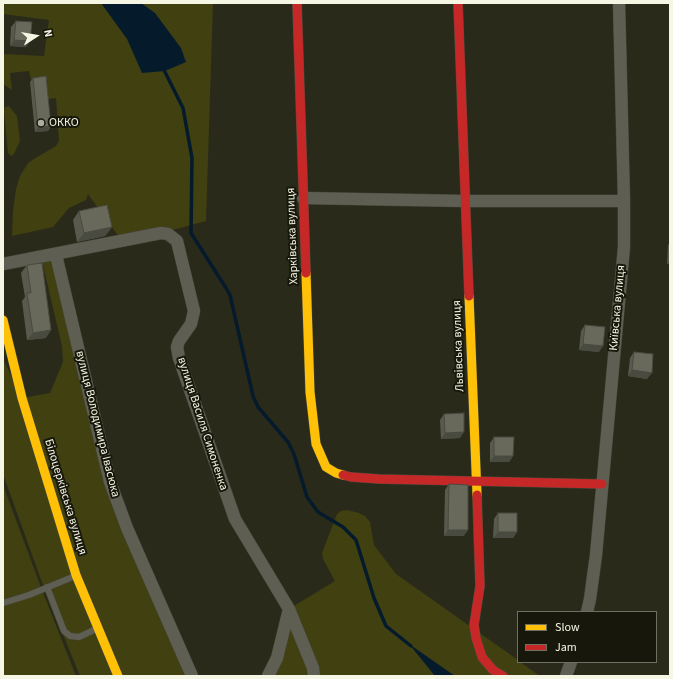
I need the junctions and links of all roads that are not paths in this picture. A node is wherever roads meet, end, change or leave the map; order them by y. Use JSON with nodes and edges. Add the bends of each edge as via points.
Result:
{"nodes":[{"id":1,"x":297,"y":3,"type":"edge"},
{"id":2,"x":458,"y":3,"type":"edge"},
{"id":3,"x":619,"y":3,"type":"edge"},
{"id":4,"x":303,"y":198,"type":"junction"},
{"id":5,"x":465,"y":200,"type":"junction"},
{"id":6,"x":624,"y":201,"type":"junction"},
{"id":7,"x":56,"y":254,"type":"junction"},
{"id":8,"x":3,"y":264,"type":"edge"},
{"id":9,"x":3,"y":320,"type":"edge"},
{"id":10,"x":477,"y":481,"type":"junction"},
{"id":11,"x":602,"y":484,"type":"junction"},
{"id":12,"x":76,"y":575,"type":"junction"},
{"id":13,"x":47,"y":587,"type":"junction"},
{"id":14,"x":3,"y":602,"type":"edge"},
{"id":15,"x":289,"y":609,"type":"junction"},
{"id":16,"x":587,"y":611,"type":"edge"},
{"id":17,"x":97,"y":628,"type":"junction"},
{"id":18,"x":571,"y":663,"type":"edge"},
{"id":19,"x":118,"y":676,"type":"edge"},
{"id":20,"x":192,"y":676,"type":"edge"},
{"id":21,"x":268,"y":676,"type":"edge"},
{"id":22,"x":314,"y":676,"type":"edge"},
{"id":23,"x":503,"y":676,"type":"edge"},
{"id":24,"x":566,"y":676,"type":"edge"}],
"edges":[{"from":1,"to":4,"type":"street","name":"Харківська вулиця"},
{"from":2,"to":5,"type":"street","name":"Львівська вулиця"},
{"from":3,"to":6,"type":"street","name":"Київська вулиця"},
{"from":4,"to":5,"type":"street"},
{"from":4,"to":10,"type":"street","name":"Харківська вулиця","via":[[310,392],[316,444],[326,467],[351,477]]},
{"from":5,"to":6,"type":"street"},
{"from":5,"to":10,"type":"street","name":"Львівська вулиця"},
{"from":6,"to":11,"type":"street","name":"Київська вулиця","via":[[624,247]]},
{"from":7,"to":8,"type":"street","name":"вулиця Василя Симоненка"},
{"from":7,"to":15,"type":"street","name":"вулиця Василя Симоненка","via":[[161,233],[168,234],[177,241],[194,312],[192,324],[177,347],[179,358],[235,519]]},
{"from":7,"to":20,"type":"street","name":"вулиця Володимира Івасюка","via":[[110,482],[127,528]]},
{"from":9,"to":12,"type":"street","name":"Білоцерківська вулиця","via":[[10,358]]},
{"from":10,"to":11,"type":"street"},
{"from":10,"to":23,"type":"street","name":"Львівська вулиця","via":[[480,586],[474,625],[482,657],[493,670]]},
{"from":11,"to":16,"type":"street","name":"Київська вулиця","via":[[596,555]]},
{"from":12,"to":13,"type":"lane"},
{"from":12,"to":17,"type":"street","name":"Білоцерківська вулиця"},
{"from":13,"to":14,"type":"lane"},
{"from":13,"to":17,"type":"lane","via":[[64,631],[70,636],[79,636]]},
{"from":15,"to":21,"type":"street","via":[[277,658]]},
{"from":15,"to":22,"type":"street","name":"вулиця Василя Симоненка"},
{"from":17,"to":19,"type":"street","name":"Білоцерківська вулиця"},
{"from":18,"to":24,"type":"street"}]}
